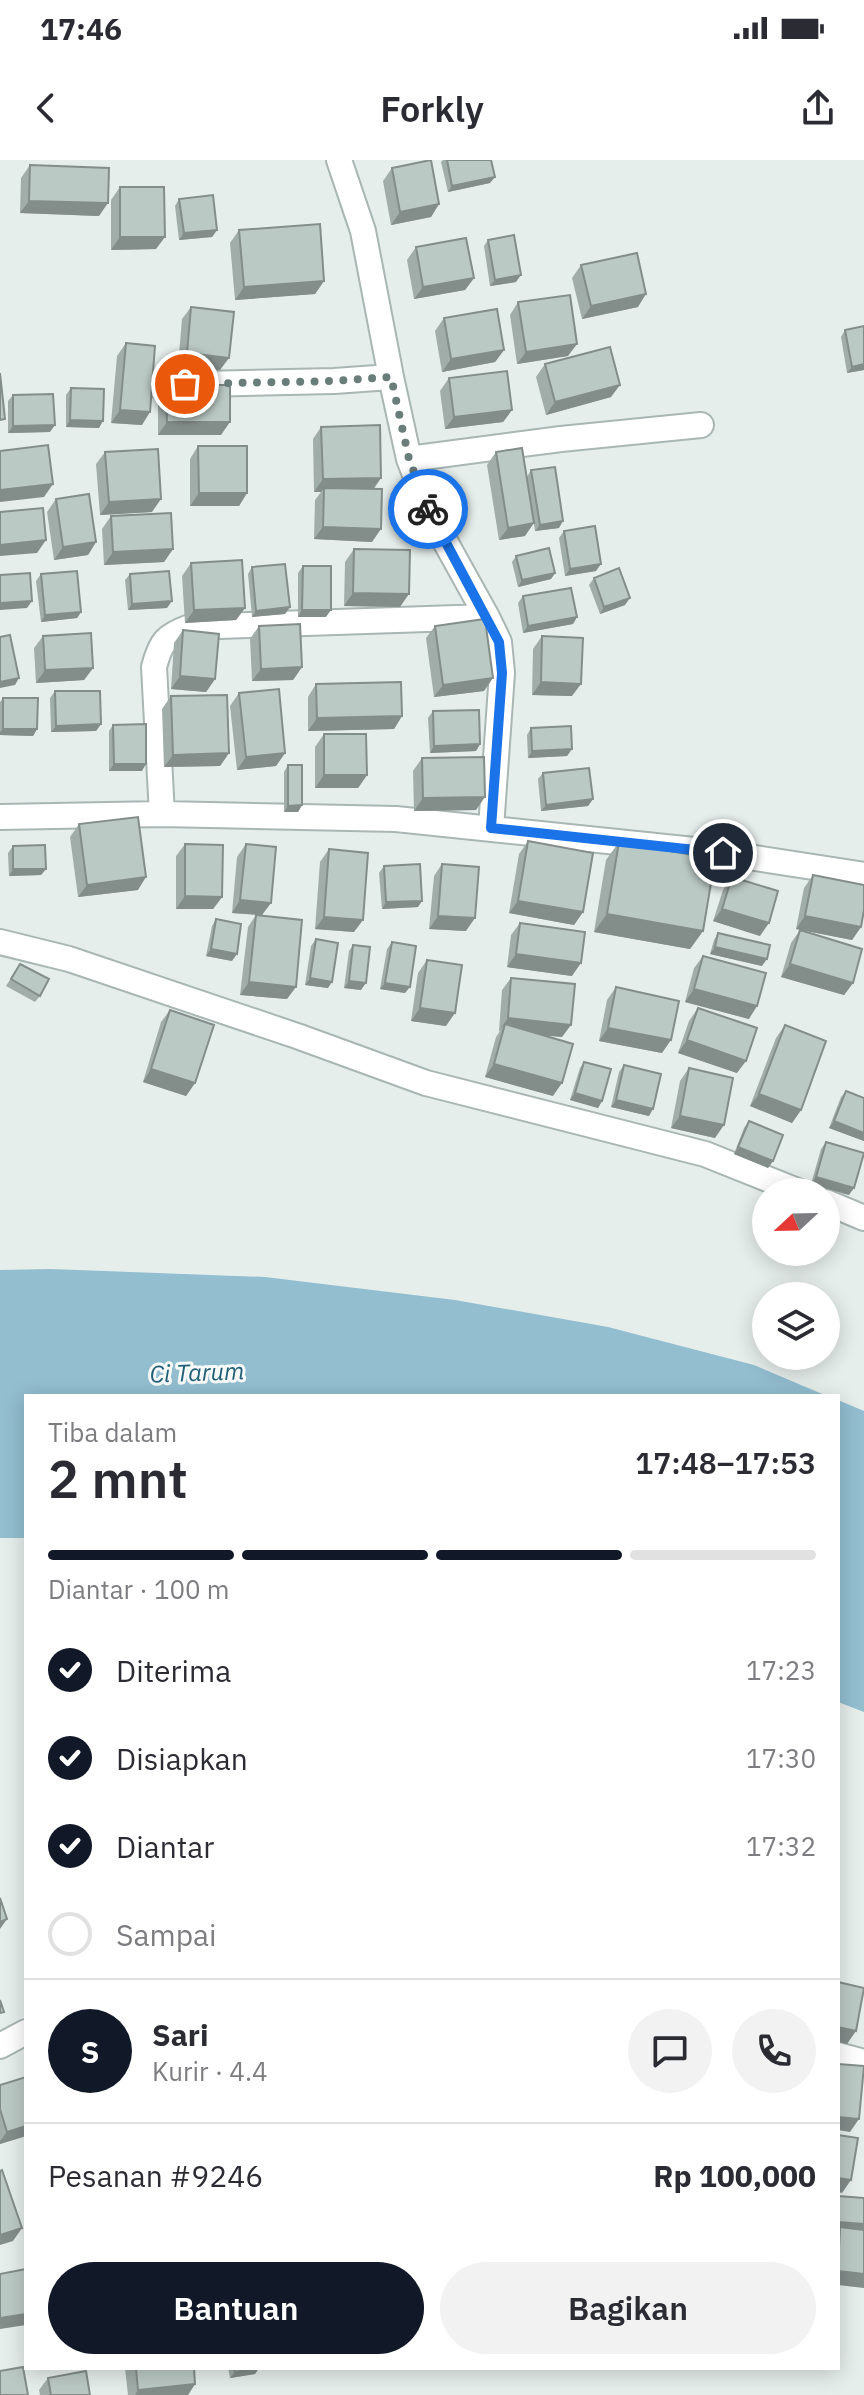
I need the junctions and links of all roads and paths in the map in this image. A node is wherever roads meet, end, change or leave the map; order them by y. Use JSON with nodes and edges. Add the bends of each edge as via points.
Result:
{"nodes":[{"id":1,"x":339,"y":160,"type":"edge"},
{"id":2,"x":391,"y":377,"type":"junction"},
{"id":3,"x":157,"y":385,"type":"edge"},
{"id":4,"x":701,"y":425,"type":"dead end"},
{"id":5,"x":409,"y":459,"type":"junction"},
{"id":6,"x":487,"y":617,"type":"junction"},
{"id":7,"x":162,"y":814,"type":"junction"},
{"id":8,"x":0,"y":817,"type":"edge"},
{"id":9,"x":491,"y":828,"type":"junction"},
{"id":10,"x":864,"y":875,"type":"edge"},
{"id":11,"x":0,"y":942,"type":"edge"},
{"id":12,"x":765,"y":1178,"type":"edge"},
{"id":13,"x":840,"y":1208,"type":"edge"},
{"id":14,"x":864,"y":1218,"type":"edge"},
{"id":15,"x":24,"y":2033,"type":"edge"},
{"id":16,"x":0,"y":2046,"type":"edge"},
{"id":17,"x":840,"y":2056,"type":"edge"},
{"id":18,"x":864,"y":2062,"type":"edge"}],
"edges":[{"from":1,"to":2,"type":"street","via":[[363,231]]},
{"from":2,"to":3,"type":"street"},
{"from":2,"to":5,"type":"street"},
{"from":4,"to":5,"type":"street"},
{"from":5,"to":6,"type":"street","via":[[431,516]]},
{"from":6,"to":7,"type":"street","via":[[190,627],[168,636],[154,667]]},
{"from":6,"to":9,"type":"street","via":[[499,642],[502,673]]},
{"from":7,"to":8,"type":"street"},
{"from":7,"to":9,"type":"street","via":[[396,819]]},
{"from":9,"to":10,"type":"street","via":[[723,853]]},
{"from":11,"to":12,"type":"street","via":[[69,959],[426,1083],[705,1154]]},
{"from":13,"to":14,"type":"street"},
{"from":15,"to":16,"type":"street"},
{"from":17,"to":18,"type":"street"}]}
